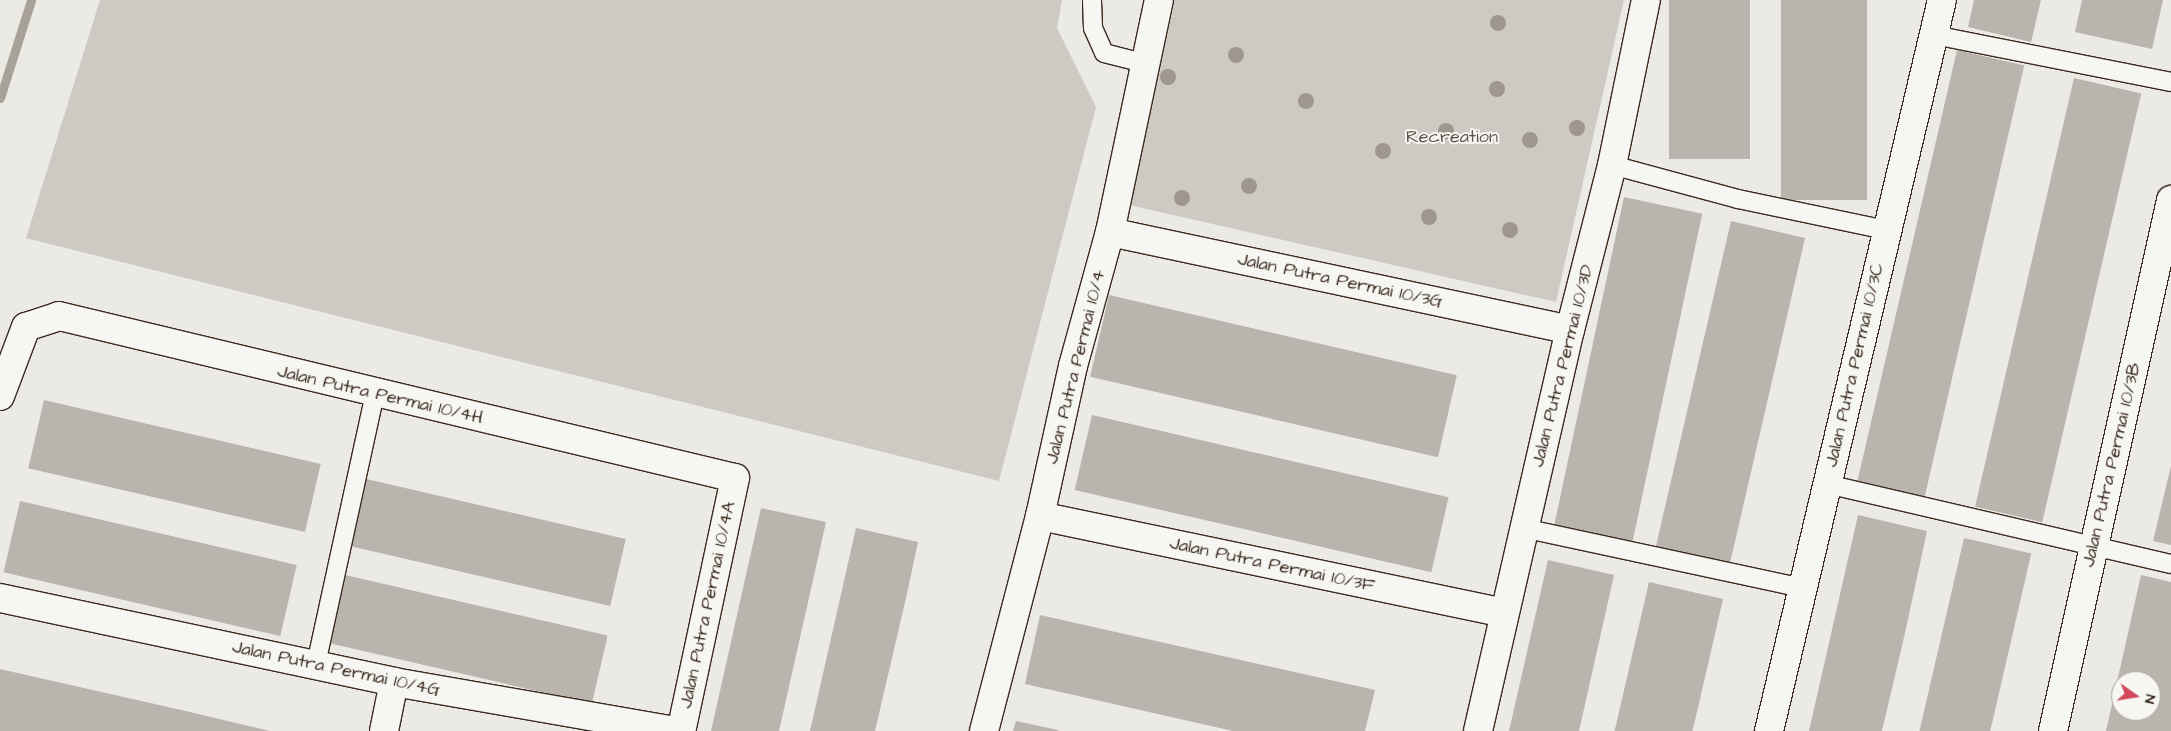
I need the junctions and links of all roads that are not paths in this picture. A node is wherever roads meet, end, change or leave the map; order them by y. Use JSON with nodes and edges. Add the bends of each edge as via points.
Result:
{"nodes":[{"id":1,"x":1092,"y":0,"type":"edge"},
{"id":2,"x":1159,"y":0,"type":"edge"},
{"id":3,"x":1646,"y":0,"type":"edge"},
{"id":4,"x":1942,"y":0,"type":"edge"},
{"id":5,"x":1934,"y":35,"type":"junction"},
{"id":6,"x":1147,"y":64,"type":"junction"},
{"id":7,"x":2171,"y":82,"type":"edge"},
{"id":8,"x":1612,"y":165,"type":"junction"},
{"id":9,"x":2171,"y":200,"type":"edge"},
{"id":10,"x":1887,"y":230,"type":"junction"},
{"id":11,"x":1110,"y":232,"type":"junction"},
{"id":12,"x":1570,"y":330,"type":"junction"},
{"id":13,"x":375,"y":394,"type":"junction"},
{"id":14,"x":0,"y":396,"type":"edge"},
{"id":15,"x":735,"y":478,"type":"joint"},
{"id":16,"x":1826,"y":484,"type":"junction"},
{"id":17,"x":1040,"y":516,"type":"junction"},
{"id":18,"x":1524,"y":528,"type":"junction"},
{"id":19,"x":2094,"y":544,"type":"junction"},
{"id":20,"x":2171,"y":564,"type":"edge"},
{"id":21,"x":1803,"y":588,"type":"junction"},
{"id":22,"x":0,"y":598,"type":"edge"},
{"id":23,"x":1504,"y":613,"type":"junction"},
{"id":24,"x":316,"y":664,"type":"junction"},
{"id":25,"x":394,"y":682,"type":"junction"},
{"id":26,"x":384,"y":731,"type":"edge"},
{"id":27,"x":674,"y":731,"type":"edge"},
{"id":28,"x":681,"y":731,"type":"edge"},
{"id":29,"x":984,"y":731,"type":"edge"},
{"id":30,"x":1478,"y":731,"type":"edge"},
{"id":31,"x":1769,"y":731,"type":"edge"},
{"id":32,"x":2053,"y":731,"type":"edge"}],
"edges":[{"from":1,"to":6,"type":"lane","via":[[1093,28],[1104,53]]},
{"from":2,"to":6,"type":"street","name":"Jalan Putra Permai 10/4"},
{"from":3,"to":8,"type":"street","name":"Jalan Putra Permai 10/3D"},
{"from":4,"to":5,"type":"street","name":"Jalan Putra Permai 10/3C"},
{"from":5,"to":7,"type":"lane"},
{"from":5,"to":10,"type":"street","name":"Jalan Putra Permai 10/3C"},
{"from":6,"to":11,"type":"street","name":"Jalan Putra Permai 10/4"},
{"from":8,"to":10,"type":"lane","via":[[1738,199]]},
{"from":8,"to":12,"type":"street","name":"Jalan Putra Permai 10/3D"},
{"from":9,"to":19,"type":"street","name":"Jalan Putra Permai 10/3B"},
{"from":10,"to":16,"type":"street","name":"Jalan Putra Permai 10/3C"},
{"from":11,"to":12,"type":"street","name":"Jalan Putra Permai 10/3G"},
{"from":11,"to":17,"type":"street","name":"Jalan Putra Permai 10/4","via":[[1073,366]]},
{"from":12,"to":18,"type":"street","name":"Jalan Putra Permai 10/3D"},
{"from":13,"to":14,"type":"street","name":"Jalan Putra Permai 10/4H","via":[[59,316],[26,326]]},
{"from":13,"to":15,"type":"street","name":"Jalan Putra Permai 10/4H"},
{"from":13,"to":24,"type":"lane"},
{"from":15,"to":28,"type":"street","name":"Jalan Putra Permai 10/4A"},
{"from":16,"to":19,"type":"lane"},
{"from":16,"to":21,"type":"street","name":"Jalan Putra Permai 10/3C"},
{"from":17,"to":23,"type":"street","name":"Jalan Putra Permai 10/3F"},
{"from":17,"to":29,"type":"street","name":"Jalan Putra Permai 10/4"},
{"from":18,"to":21,"type":"lane"},
{"from":18,"to":23,"type":"street","name":"Jalan Putra Permai 10/3D"},
{"from":19,"to":20,"type":"lane"},
{"from":19,"to":32,"type":"street","name":"Jalan Putra Permai 10/3B"},
{"from":21,"to":31,"type":"street","name":"Jalan Putra Permai 10/3C"},
{"from":22,"to":24,"type":"street","name":"Jalan Putra Permai 10/4G"},
{"from":23,"to":30,"type":"street","name":"Jalan Putra Permai 10/3D"},
{"from":24,"to":25,"type":"street","name":"Jalan Putra Permai 10/4G"},
{"from":25,"to":26,"type":"street"},
{"from":25,"to":27,"type":"street","name":"Jalan Putra Permai 10/4G"}]}
